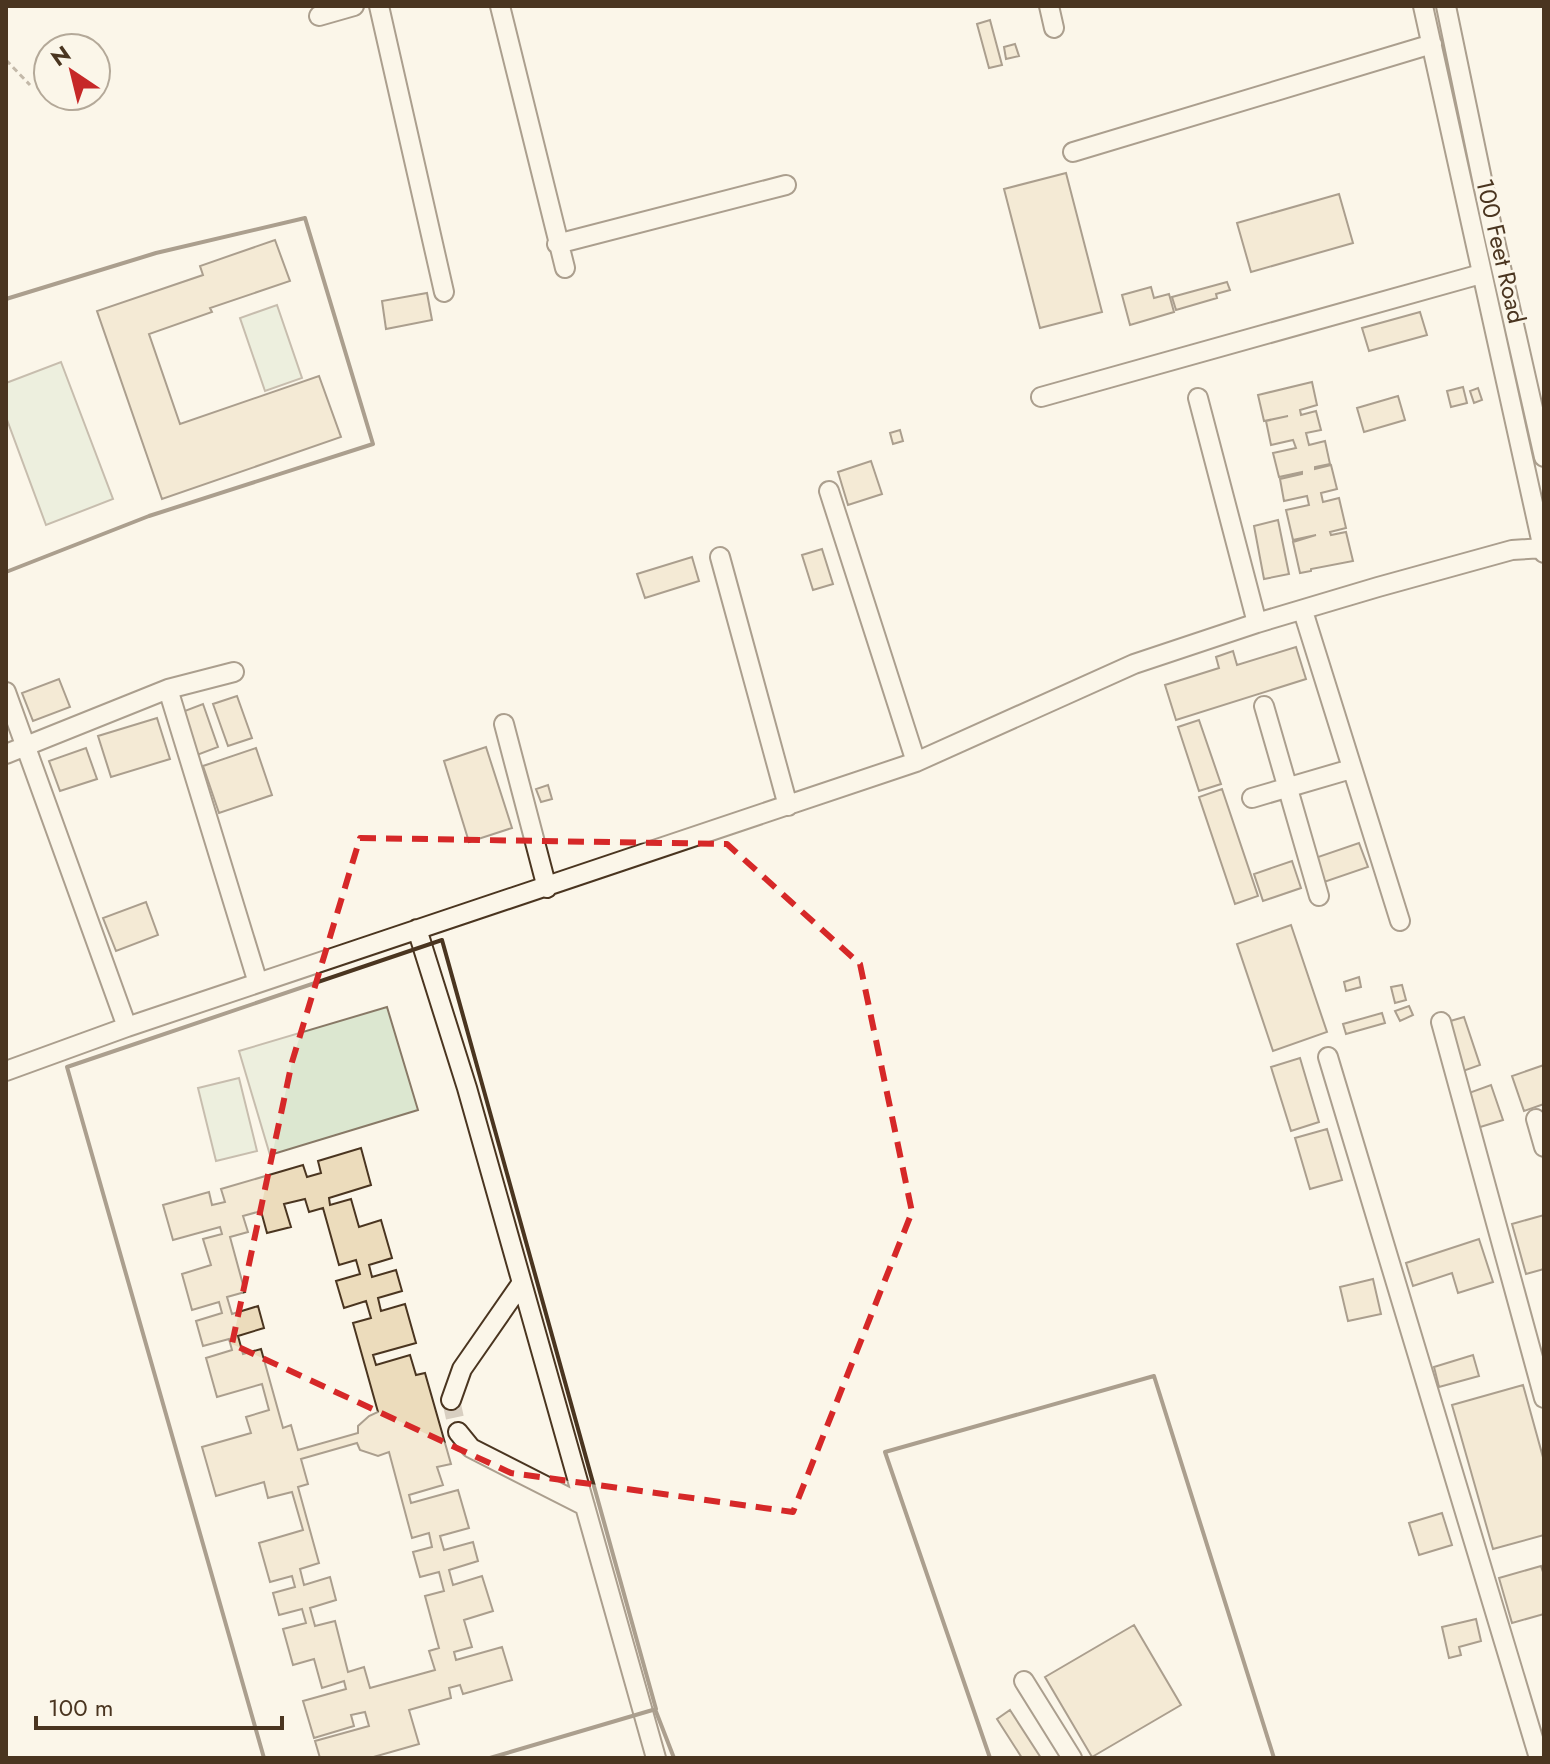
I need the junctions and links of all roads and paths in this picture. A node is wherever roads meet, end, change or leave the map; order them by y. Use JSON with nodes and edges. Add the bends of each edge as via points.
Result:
{"nodes":[{"id":1,"x":354,"y":6,"type":"edge"},
{"id":2,"x":379,"y":6,"type":"edge"},
{"id":3,"x":500,"y":6,"type":"edge"},
{"id":4,"x":1049,"y":6,"type":"edge"},
{"id":5,"x":1423,"y":6,"type":"edge"},
{"id":6,"x":1446,"y":6,"type":"edge"},
{"id":7,"x":319,"y":16,"type":"dead end"},
{"id":8,"x":1054,"y":28,"type":"dead end"},
{"id":9,"x":1432,"y":44,"type":"junction"},
{"id":10,"x":6,"y":60,"type":"edge"},
{"id":11,"x":30,"y":85,"type":"dead end"},
{"id":12,"x":1073,"y":152,"type":"dead end"},
{"id":13,"x":786,"y":185,"type":"dead end"},
{"id":14,"x":557,"y":244,"type":"junction"},
{"id":15,"x":565,"y":268,"type":"dead end"},
{"id":16,"x":1481,"y":274,"type":"junction"},
{"id":17,"x":444,"y":292,"type":"dead end"},
{"id":18,"x":1041,"y":397,"type":"dead end"},
{"id":19,"x":1198,"y":398,"type":"dead end"},
{"id":20,"x":1543,"y":445,"type":"edge"},
{"id":21,"x":829,"y":491,"type":"dead end"},
{"id":22,"x":1544,"y":550,"type":"edge"},
{"id":23,"x":720,"y":557,"type":"dead end"},
{"id":24,"x":1303,"y":611,"type":"junction"},
{"id":25,"x":1257,"y":623,"type":"junction"},
{"id":26,"x":234,"y":672,"type":"dead end"},
{"id":27,"x":168,"y":689,"type":"junction"},
{"id":28,"x":6,"y":692,"type":"edge"},
{"id":29,"x":1264,"y":706,"type":"dead end"},
{"id":30,"x":504,"y":724,"type":"dead end"},
{"id":31,"x":25,"y":746,"type":"junction"},
{"id":32,"x":6,"y":754,"type":"edge"},
{"id":33,"x":916,"y":762,"type":"junction"},
{"id":34,"x":1351,"y":769,"type":"junction"},
{"id":35,"x":1288,"y":787,"type":"junction"},
{"id":36,"x":1252,"y":798,"type":"dead end"},
{"id":37,"x":788,"y":806,"type":"junction"},
{"id":38,"x":547,"y":888,"type":"junction"},
{"id":39,"x":1319,"y":896,"type":"dead end"},
{"id":40,"x":1400,"y":921,"type":"dead end"},
{"id":41,"x":417,"y":929,"type":"junction"},
{"id":42,"x":258,"y":983,"type":"junction"},
{"id":43,"x":1441,"y":1022,"type":"dead end"},
{"id":44,"x":127,"y":1027,"type":"junction"},
{"id":45,"x":1328,"y":1057,"type":"dead end"},
{"id":46,"x":6,"y":1071,"type":"edge"},
{"id":47,"x":1536,"y":1119,"type":"dead end"},
{"id":48,"x":1544,"y":1147,"type":"edge"},
{"id":49,"x":521,"y":1284,"type":"junction"},
{"id":50,"x":1542,"y":1386,"type":"edge"},
{"id":51,"x":451,"y":1400,"type":"tunnel mouth"},
{"id":52,"x":458,"y":1432,"type":"tunnel mouth"},
{"id":53,"x":585,"y":1506,"type":"junction"},
{"id":54,"x":1024,"y":1681,"type":"dead end"},
{"id":55,"x":1539,"y":1757,"type":"edge"},
{"id":56,"x":656,"y":1758,"type":"edge"},
{"id":57,"x":1072,"y":1758,"type":"edge"}],
"edges":[{"from":1,"to":7,"type":"street"},
{"from":2,"to":17,"type":"street"},
{"from":3,"to":14,"type":"street"},
{"from":4,"to":8,"type":"street"},
{"from":5,"to":9,"type":"street","name":"100 Feet Road"},
{"from":6,"to":20,"type":"street","name":"100 Feet Road"},
{"from":9,"to":12,"type":"street"},
{"from":9,"to":16,"type":"street","name":"100 Feet Road"},
{"from":10,"to":11,"type":"path"},
{"from":13,"to":14,"type":"street"},
{"from":14,"to":15,"type":"street"},
{"from":16,"to":18,"type":"street"},
{"from":16,"to":22,"type":"street","name":"100 Feet Road"},
{"from":19,"to":25,"type":"street"},
{"from":21,"to":33,"type":"street"},
{"from":22,"to":24,"type":"street","via":[[1512,550]]},
{"from":23,"to":37,"type":"street"},
{"from":24,"to":25,"type":"street"},
{"from":24,"to":34,"type":"street"},
{"from":25,"to":33,"type":"street","via":[[1134,664]]},
{"from":26,"to":27,"type":"street"},
{"from":27,"to":31,"type":"street"},
{"from":27,"to":42,"type":"street"},
{"from":28,"to":31,"type":"street"},
{"from":29,"to":35,"type":"street"},
{"from":30,"to":38,"type":"street"},
{"from":31,"to":32,"type":"street"},
{"from":31,"to":44,"type":"street"},
{"from":33,"to":37,"type":"street"},
{"from":34,"to":35,"type":"street"},
{"from":34,"to":40,"type":"street"},
{"from":35,"to":36,"type":"street"},
{"from":35,"to":39,"type":"street"},
{"from":37,"to":38,"type":"street"},
{"from":38,"to":41,"type":"street"},
{"from":41,"to":42,"type":"street"},
{"from":41,"to":49,"type":"street"},
{"from":42,"to":44,"type":"street"},
{"from":43,"to":50,"type":"street"},
{"from":44,"to":46,"type":"street"},
{"from":45,"to":55,"type":"street"},
{"from":47,"to":48,"type":"street"},
{"from":49,"to":51,"type":"street","via":[[462,1369]]},
{"from":49,"to":53,"type":"street"},
{"from":52,"to":53,"type":"street","via":[[471,1448]]},
{"from":53,"to":56,"type":"street"},
{"from":54,"to":57,"type":"street"}]}
